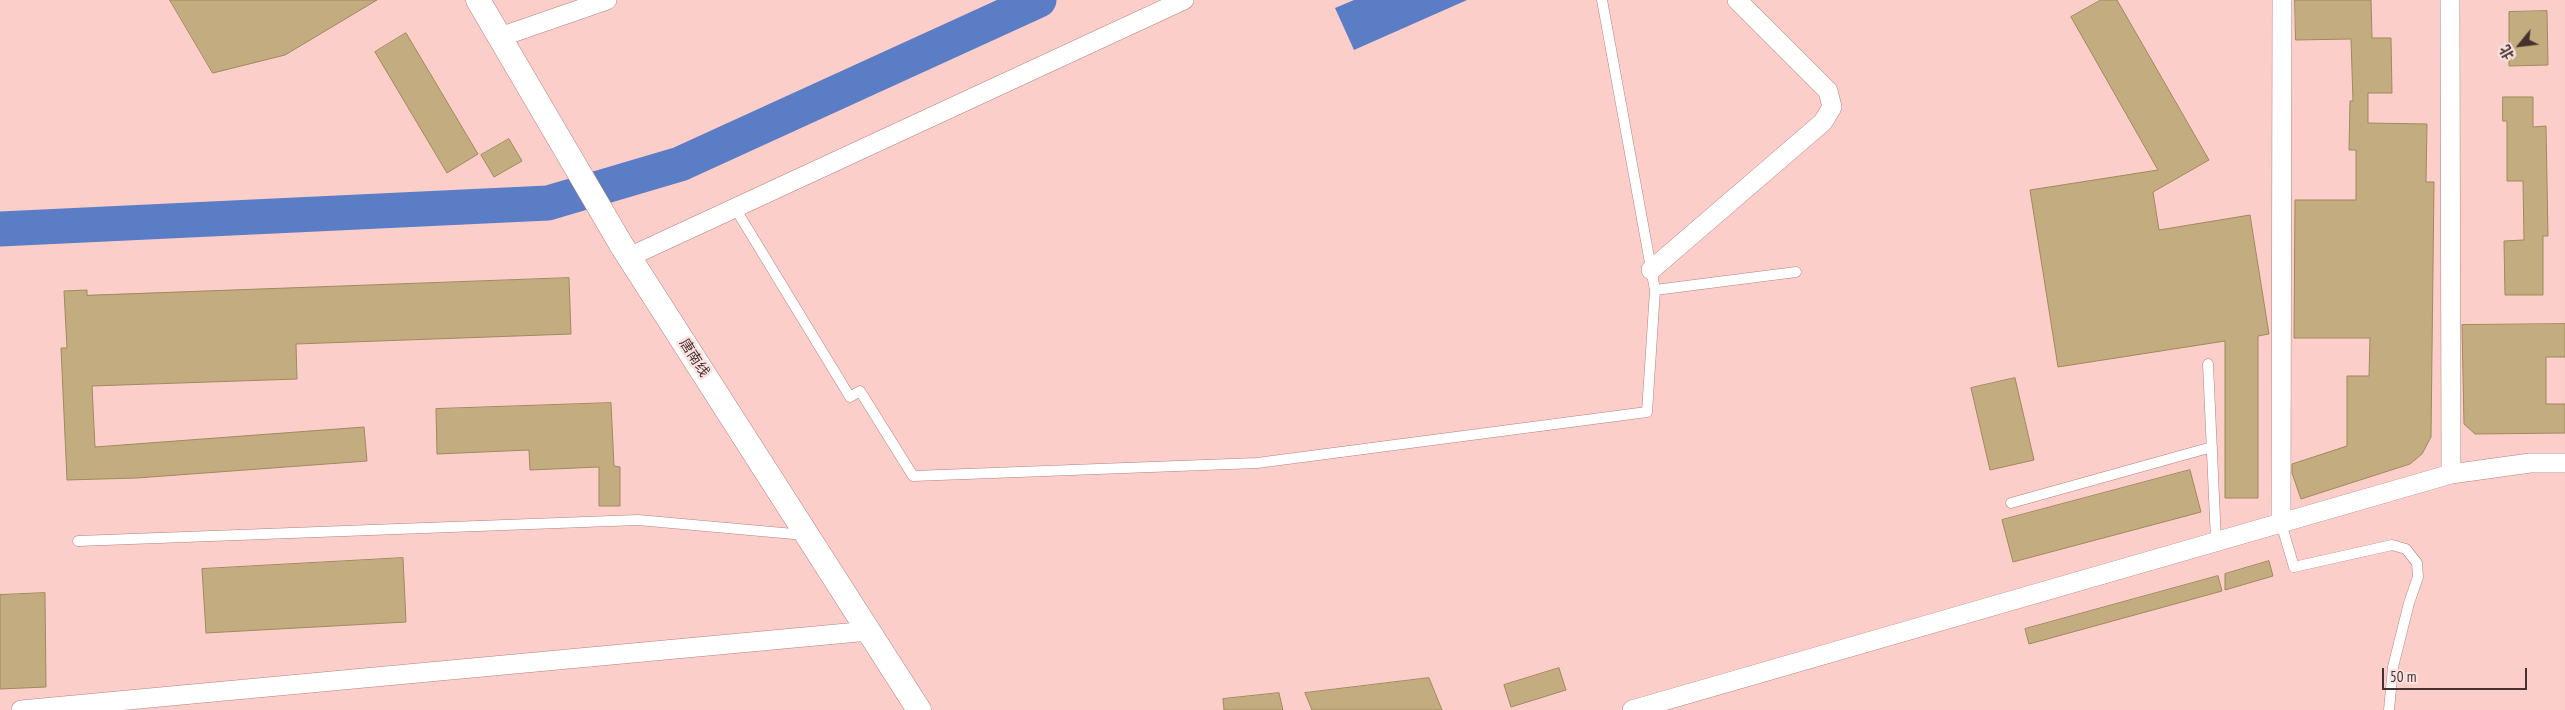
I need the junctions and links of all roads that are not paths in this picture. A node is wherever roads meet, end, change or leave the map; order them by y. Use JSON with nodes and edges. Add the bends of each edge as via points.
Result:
{"nodes":[{"id":1,"x":478,"y":0,"type":"edge"},
{"id":2,"x":607,"y":0,"type":"edge"},
{"id":3,"x":1184,"y":0,"type":"edge"},
{"id":4,"x":1602,"y":0,"type":"edge"},
{"id":5,"x":1737,"y":0,"type":"edge"},
{"id":6,"x":2282,"y":0,"type":"edge"},
{"id":7,"x":2450,"y":0,"type":"edge"},
{"id":8,"x":500,"y":37,"type":"junction"},
{"id":9,"x":735,"y":208,"type":"junction"},
{"id":10,"x":626,"y":251,"type":"junction"},
{"id":11,"x":1651,"y":270,"type":"junction"},
{"id":12,"x":1796,"y":272,"type":"dead end"},
{"id":13,"x":1654,"y":290,"type":"junction"},
{"id":14,"x":2208,"y":364,"type":"dead end"},
{"id":15,"x":2212,"y":447,"type":"junction"},
{"id":16,"x":2565,"y":463,"type":"edge"},
{"id":17,"x":2451,"y":474,"type":"junction"},
{"id":18,"x":2011,"y":502,"type":"dead end"},
{"id":19,"x":2282,"y":523,"type":"junction"},
{"id":20,"x":808,"y":536,"type":"junction"},
{"id":21,"x":78,"y":541,"type":"dead end"},
{"id":22,"x":2216,"y":541,"type":"junction"},
{"id":23,"x":869,"y":631,"type":"junction"},
{"id":24,"x":80,"y":707,"type":"edge"},
{"id":25,"x":21,"y":710,"type":"edge"},
{"id":26,"x":919,"y":710,"type":"edge"},
{"id":27,"x":1632,"y":710,"type":"edge"},
{"id":28,"x":2389,"y":710,"type":"edge"}],
"edges":[{"from":1,"to":8,"type":"street","name":"唐南线"},
{"from":2,"to":8,"type":"street"},
{"from":3,"to":9,"type":"street"},
{"from":4,"to":11,"type":"lane"},
{"from":5,"to":11,"type":"street","via":[[1828,90],[1832,107],[1823,122]]},
{"from":6,"to":19,"type":"street"},
{"from":7,"to":17,"type":"street"},
{"from":8,"to":10,"type":"street","name":"唐南线"},
{"from":9,"to":10,"type":"street"},
{"from":9,"to":13,"type":"lane","via":[[850,397],[860,391],[913,476],[1257,463],[1648,412]]},
{"from":10,"to":20,"type":"street","name":"唐南线"},
{"from":11,"to":13,"type":"lane"},
{"from":12,"to":13,"type":"lane"},
{"from":14,"to":15,"type":"lane"},
{"from":15,"to":18,"type":"lane"},
{"from":15,"to":22,"type":"lane"},
{"from":16,"to":17,"type":"street","via":[[2530,463]]},
{"from":17,"to":19,"type":"street"},
{"from":19,"to":22,"type":"street"},
{"from":19,"to":28,"type":"lane","via":[[2294,568],[2392,545],[2406,549],[2417,563],[2418,577],[2393,667]]},
{"from":20,"to":21,"type":"lane","via":[[638,520]]},
{"from":20,"to":23,"type":"street","name":"唐南线"},
{"from":22,"to":27,"type":"street"},
{"from":23,"to":24,"type":"street"},
{"from":23,"to":26,"type":"street","name":"唐南线"},
{"from":24,"to":25,"type":"street"}]}
